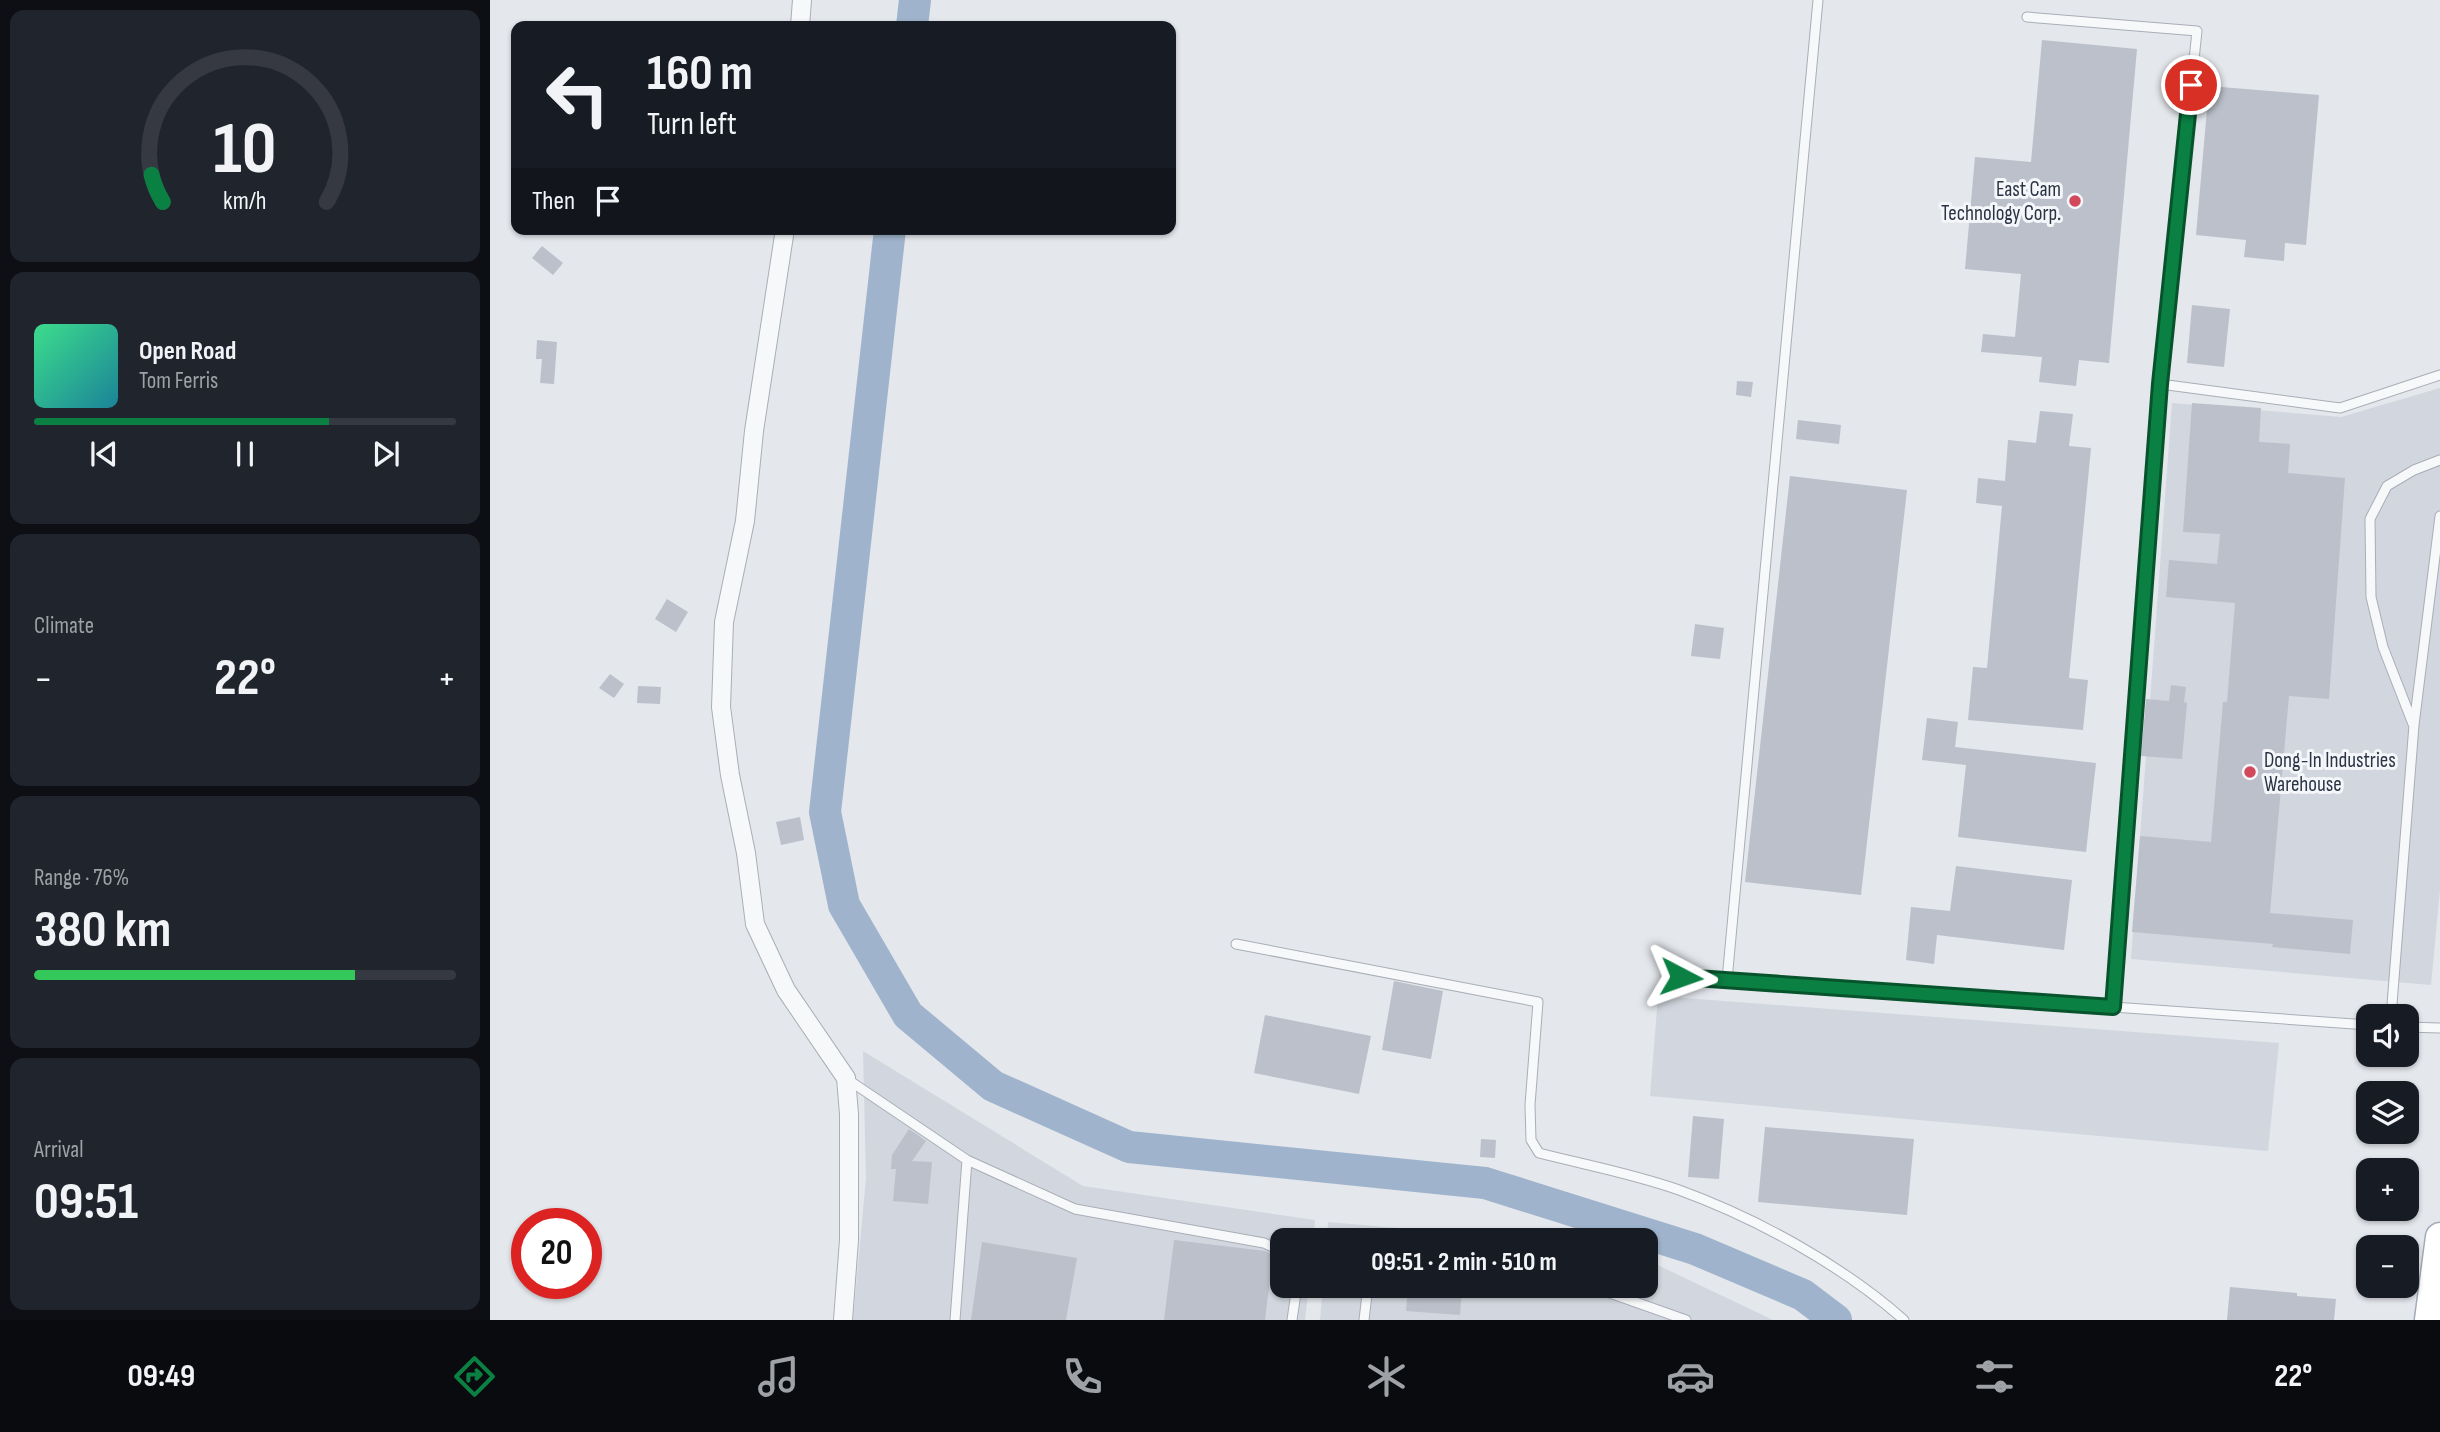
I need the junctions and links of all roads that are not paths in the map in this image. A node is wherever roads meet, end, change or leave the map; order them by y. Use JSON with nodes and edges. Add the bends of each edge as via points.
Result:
{"nodes":[{"id":1,"x":802,"y":0,"type":"edge"},
{"id":2,"x":1818,"y":0,"type":"edge"},
{"id":3,"x":2027,"y":17,"type":"dead end"},
{"id":4,"x":800,"y":21,"type":"edge"},
{"id":5,"x":784,"y":235,"type":"edge"},
{"id":6,"x":2440,"y":375,"type":"edge"},
{"id":7,"x":2160,"y":384,"type":"junction"},
{"id":8,"x":2440,"y":460,"type":"edge"},
{"id":9,"x":2440,"y":516,"type":"edge"},
{"id":10,"x":2414,"y":725,"type":"junction"},
{"id":11,"x":1236,"y":944,"type":"dead end"},
{"id":12,"x":1681,"y":977,"type":"dead end"},
{"id":13,"x":1727,"y":980,"type":"junction"},
{"id":14,"x":2392,"y":1004,"type":"edge"},
{"id":15,"x":2113,"y":1007,"type":"junction"},
{"id":16,"x":2356,"y":1024,"type":"edge"},
{"id":17,"x":2419,"y":1027,"type":"edge"},
{"id":18,"x":2440,"y":1028,"type":"edge"},
{"id":19,"x":846,"y":1078,"type":"junction"},
{"id":20,"x":967,"y":1160,"type":"junction"},
{"id":21,"x":2440,"y":1237,"type":"edge"},
{"id":22,"x":1270,"y":1246,"type":"edge"},
{"id":23,"x":1295,"y":1298,"type":"edge"},
{"id":24,"x":1367,"y":1298,"type":"edge"},
{"id":25,"x":1624,"y":1298,"type":"edge"},
{"id":26,"x":2433,"y":1308,"type":"edge"},
{"id":27,"x":843,"y":1320,"type":"edge"},
{"id":28,"x":955,"y":1320,"type":"edge"},
{"id":29,"x":1292,"y":1320,"type":"edge"},
{"id":30,"x":1364,"y":1320,"type":"edge"},
{"id":31,"x":1686,"y":1320,"type":"edge"},
{"id":32,"x":1904,"y":1320,"type":"edge"}],
"edges":[{"from":1,"to":4,"type":"street"},
{"from":2,"to":13,"type":"lane"},
{"from":3,"to":7,"type":"lane","via":[[2197,31]]},
{"from":5,"to":19,"type":"street","via":[[745,521],[724,622],[721,707],[755,924],[786,990]]},
{"from":6,"to":7,"type":"lane","via":[[2340,408]]},
{"from":7,"to":15,"type":"lane"},
{"from":8,"to":10,"type":"lane","via":[[2387,486],[2370,519],[2371,597],[2384,647]]},
{"from":9,"to":10,"type":"lane"},
{"from":10,"to":14,"type":"lane"},
{"from":11,"to":32,"type":"lane","via":[[1538,1002],[1530,1105],[1531,1140],[1539,1153],[1678,1190],[1782,1235],[1880,1299]]},
{"from":12,"to":13,"type":"lane"},
{"from":13,"to":15,"type":"lane"},
{"from":15,"to":16,"type":"lane"},
{"from":17,"to":18,"type":"lane"},
{"from":19,"to":20,"type":"lane"},
{"from":19,"to":27,"type":"street","via":[[849,1240]]},
{"from":20,"to":22,"type":"lane","via":[[1075,1209]]},
{"from":20,"to":28,"type":"lane"},
{"from":21,"to":26,"type":"main road"},
{"from":23,"to":29,"type":"lane"},
{"from":24,"to":30,"type":"lane"},
{"from":25,"to":31,"type":"lane"}]}
